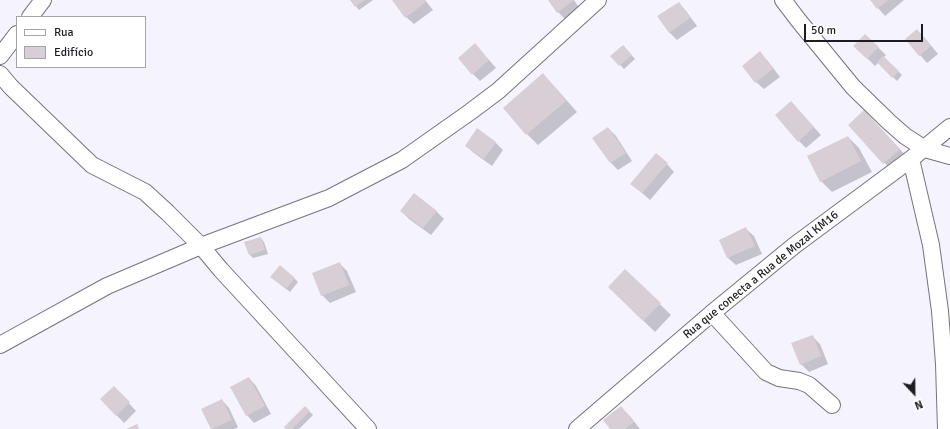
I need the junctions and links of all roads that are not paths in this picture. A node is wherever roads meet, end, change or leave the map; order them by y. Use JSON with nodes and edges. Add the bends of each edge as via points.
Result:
{"nodes":[{"id":1,"x":43,"y":0,"type":"edge"},
{"id":2,"x":598,"y":0,"type":"edge"},
{"id":3,"x":783,"y":0,"type":"edge"},
{"id":4,"x":31,"y":16,"type":"edge"},
{"id":5,"x":16,"y":35,"type":"edge"},
{"id":6,"x":0,"y":56,"type":"edge"},
{"id":7,"x":0,"y":74,"type":"edge"},
{"id":8,"x":6,"y":90,"type":"edge"},
{"id":9,"x":950,"y":127,"type":"edge"},
{"id":10,"x":925,"y":149,"type":"junction"},
{"id":11,"x":950,"y":156,"type":"edge"},
{"id":12,"x":911,"y":160,"type":"junction"},
{"id":13,"x":201,"y":246,"type":"junction"},
{"id":14,"x":712,"y":313,"type":"junction"},
{"id":15,"x":0,"y":344,"type":"edge"},
{"id":16,"x":832,"y":405,"type":"dead end"},
{"id":17,"x":368,"y":429,"type":"edge"},
{"id":18,"x":577,"y":429,"type":"edge"},
{"id":19,"x":946,"y":429,"type":"edge"}],
"edges":[{"from":1,"to":4,"type":"street"},
{"from":2,"to":13,"type":"street","via":[[498,91],[402,160],[328,198]]},
{"from":3,"to":10,"type":"street","via":[[853,87],[906,136]]},
{"from":5,"to":6,"type":"street"},
{"from":7,"to":8,"type":"street"},
{"from":8,"to":13,"type":"street","via":[[92,165],[145,192]]},
{"from":9,"to":10,"type":"street","name":"Rua que conecta a Rua de Mozal KM16"},
{"from":10,"to":11,"type":"street"},
{"from":10,"to":12,"type":"street","name":"Rua que conecta a Rua de Mozal KM16"},
{"from":12,"to":14,"type":"street","name":"Rua que conecta a Rua de Mozal KM16","via":[[795,245]]},
{"from":12,"to":19,"type":"street","via":[[931,245],[940,311]]},
{"from":13,"to":15,"type":"street","via":[[107,286]]},
{"from":13,"to":17,"type":"street"},
{"from":14,"to":16,"type":"street","via":[[766,372],[809,385]]},
{"from":14,"to":18,"type":"street","name":"Rua que conecta a Rua de Mozal KM16"}]}
